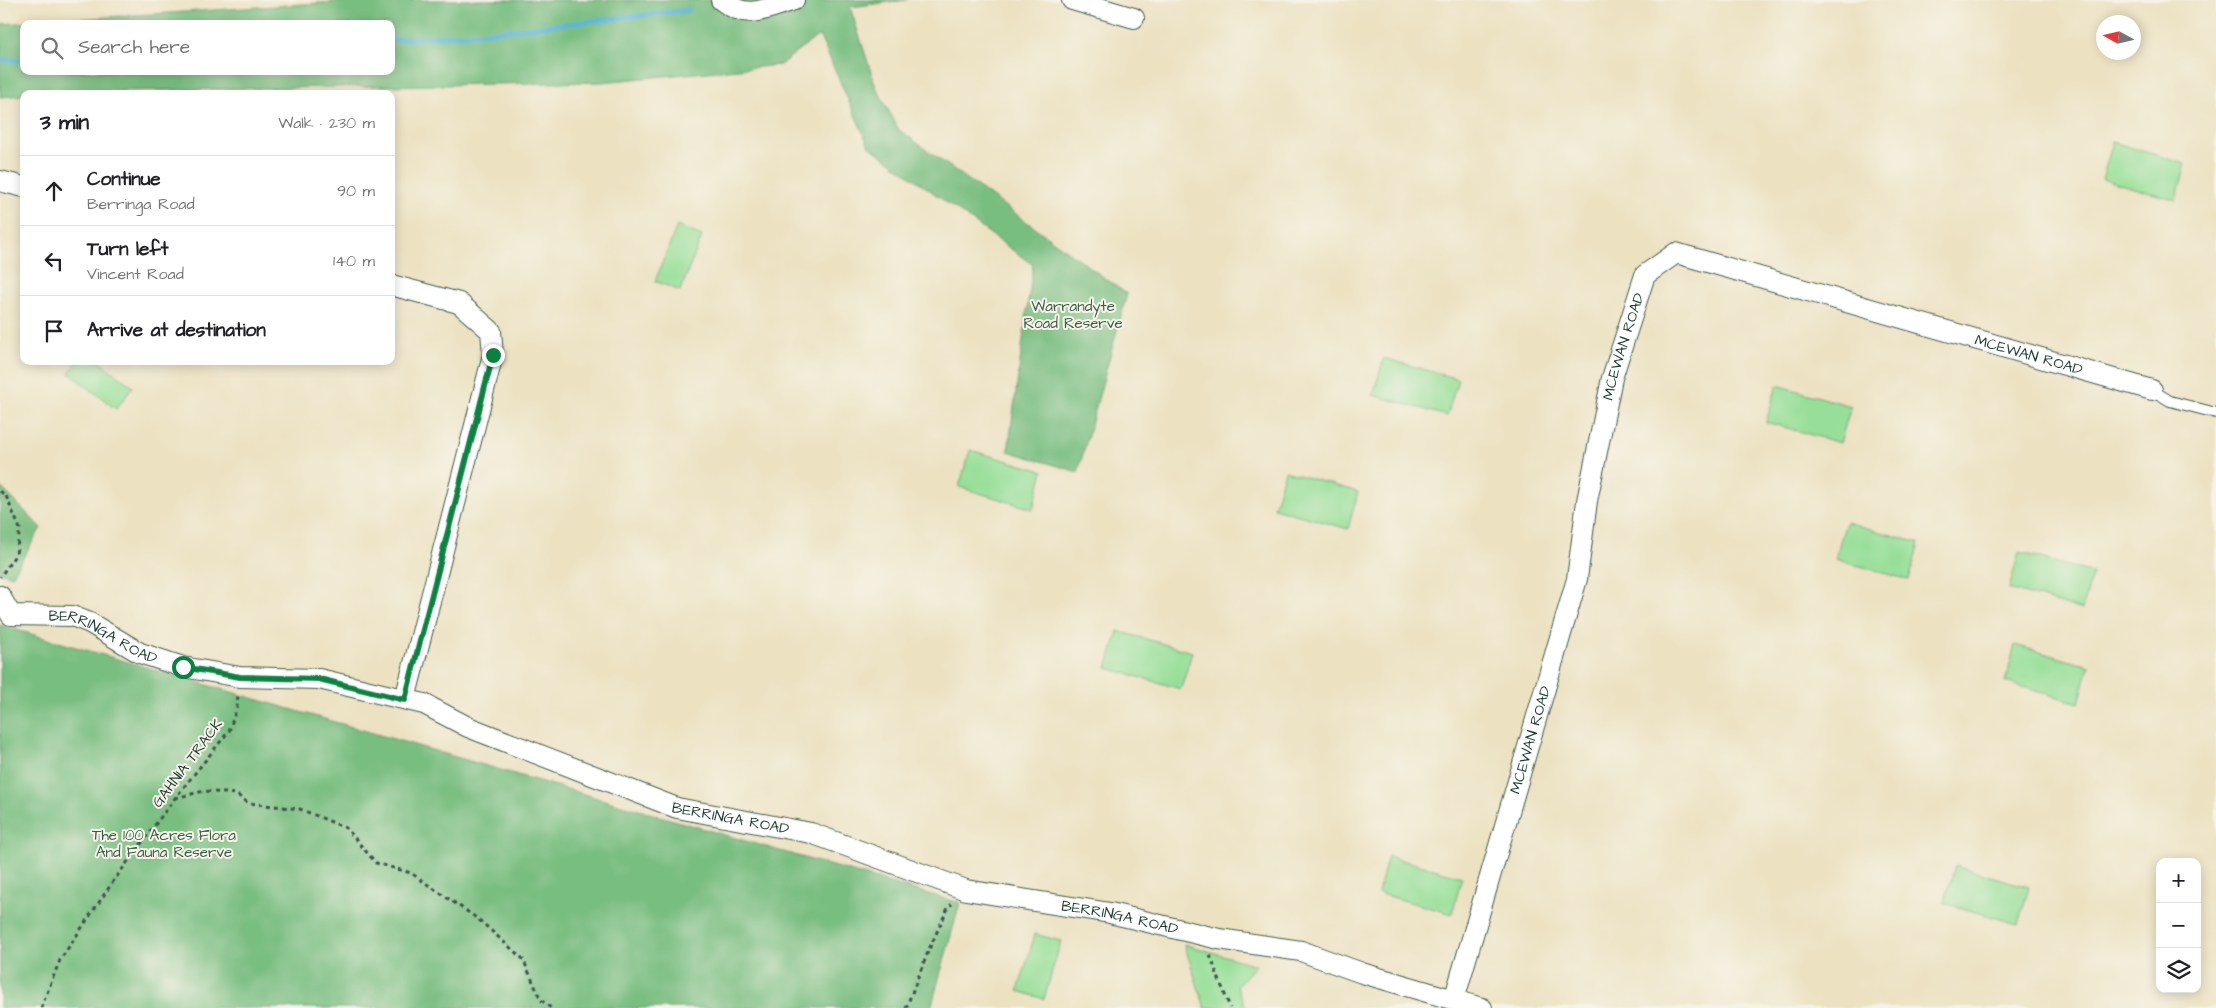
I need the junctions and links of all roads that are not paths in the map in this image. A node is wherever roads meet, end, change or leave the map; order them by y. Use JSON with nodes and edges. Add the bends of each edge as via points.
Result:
{"nodes":[{"id":1,"x":721,"y":0,"type":"edge"},
{"id":2,"x":794,"y":0,"type":"edge"},
{"id":3,"x":1072,"y":0,"type":"edge"},
{"id":4,"x":1134,"y":18,"type":"dead end"},
{"id":5,"x":0,"y":181,"type":"edge"},
{"id":6,"x":20,"y":186,"type":"edge"},
{"id":7,"x":395,"y":286,"type":"edge"},
{"id":8,"x":2152,"y":390,"type":"joint"},
{"id":9,"x":2216,"y":414,"type":"edge"},
{"id":10,"x":0,"y":596,"type":"edge"},
{"id":11,"x":405,"y":700,"type":"junction"},
{"id":12,"x":1454,"y":1000,"type":"junction"},
{"id":13,"x":1482,"y":1008,"type":"edge"}],
"edges":[{"from":1,"to":2,"type":"street","via":[[738,11],[755,13]]},
{"from":3,"to":4,"type":"street"},
{"from":5,"to":6,"type":"street"},
{"from":7,"to":11,"type":"street","via":[[459,303],[491,330],[493,355]]},
{"from":8,"to":9,"type":"lane","name":"MCEWAN ROAD","via":[[2170,401]]},
{"from":8,"to":12,"type":"street","name":"MCEWAN ROAD","via":[[1676,253],[1645,276],[1612,378],[1587,501],[1577,580]]},
{"from":10,"to":11,"type":"street","name":"BERRINGA ROAD","via":[[11,615],[72,616],[140,653],[183,667],[240,677],[319,679]]},
{"from":11,"to":12,"type":"street","name":"BERRINGA ROAD","via":[[424,704],[468,727],[677,808],[811,832],[966,890],[1110,912],[1203,935],[1301,951]]},
{"from":12,"to":13,"type":"street","name":"BERRINGA ROAD"}]}
